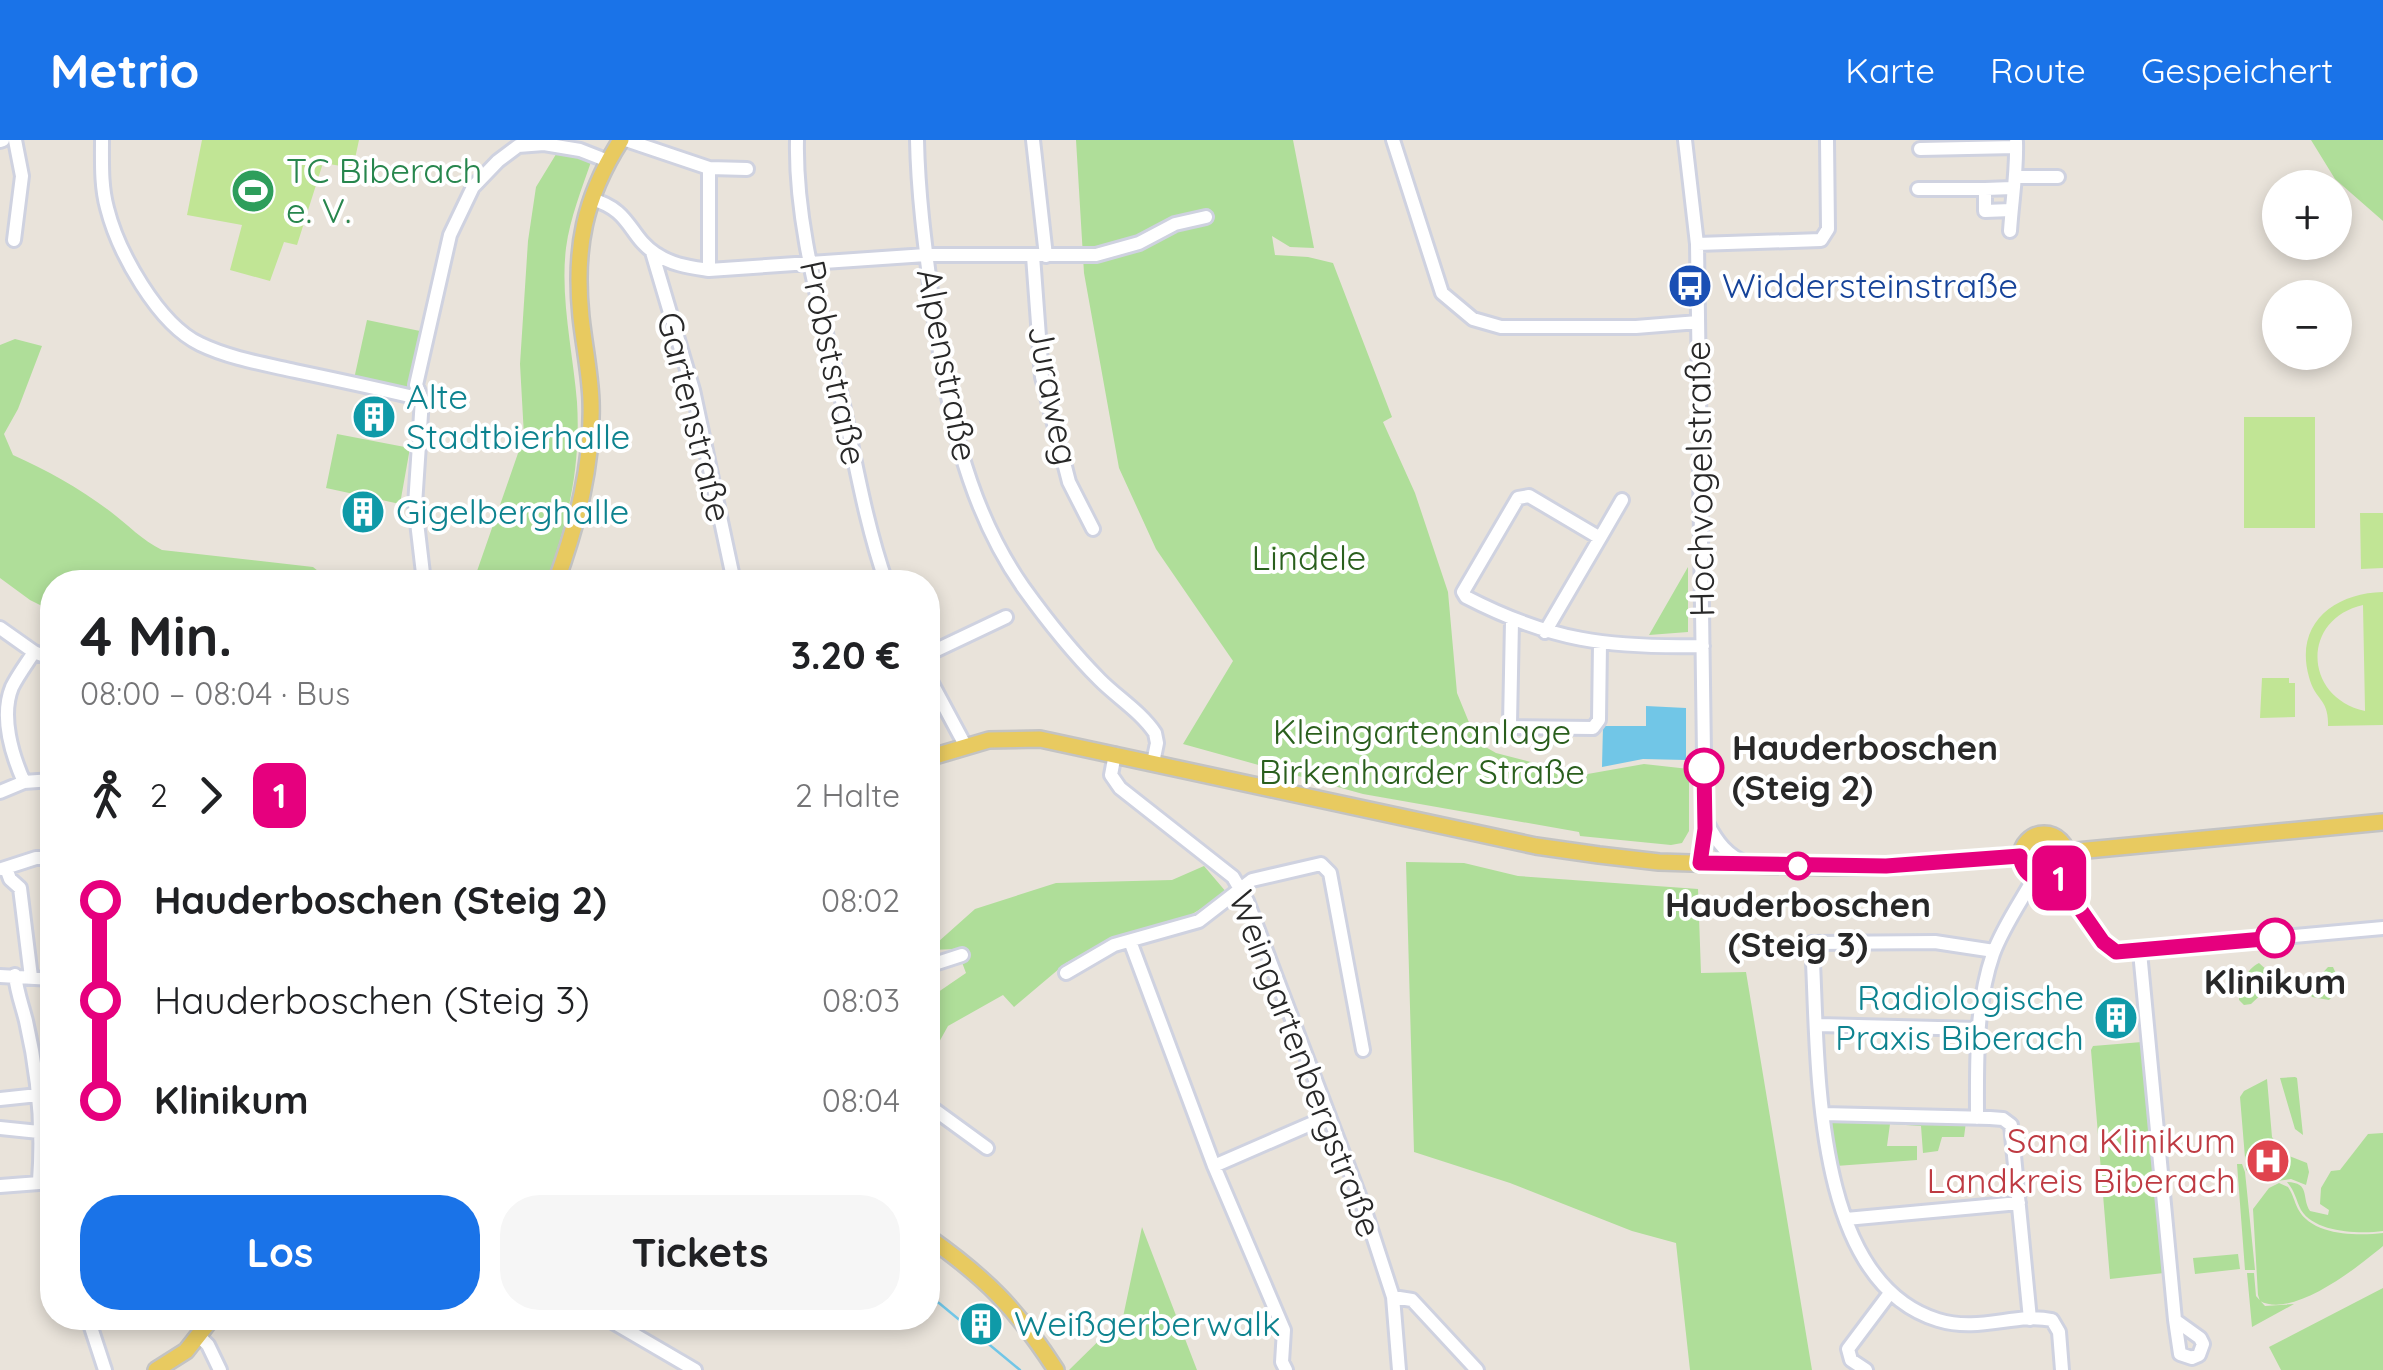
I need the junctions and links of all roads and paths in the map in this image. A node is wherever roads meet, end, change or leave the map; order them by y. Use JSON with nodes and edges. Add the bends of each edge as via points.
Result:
{"nodes":[{"id":1,"x":16,"y":140,"type":"edge"},
{"id":2,"x":102,"y":140,"type":"edge"},
{"id":3,"x":623,"y":140,"type":"edge"},
{"id":4,"x":797,"y":140,"type":"edge"},
{"id":5,"x":917,"y":140,"type":"edge"},
{"id":6,"x":1034,"y":140,"type":"edge"},
{"id":7,"x":1393,"y":140,"type":"edge"},
{"id":8,"x":1685,"y":140,"type":"edge"},
{"id":9,"x":1827,"y":140,"type":"edge"},
{"id":10,"x":552,"y":142,"type":"edge"},
{"id":11,"x":2016,"y":144,"type":"edge"},
{"id":12,"x":1920,"y":149,"type":"dead end"},
{"id":13,"x":608,"y":162,"type":"junction"},
{"id":14,"x":708,"y":168,"type":"junction"},
{"id":15,"x":748,"y":169,"type":"dead end"},
{"id":16,"x":2058,"y":177,"type":"dead end"},
{"id":17,"x":2014,"y":183,"type":"junction"},
{"id":18,"x":1918,"y":189,"type":"dead end"},
{"id":19,"x":1985,"y":189,"type":"junction"},
{"id":20,"x":591,"y":200,"type":"junction"},
{"id":21,"x":2011,"y":210,"type":"junction"},
{"id":22,"x":1206,"y":217,"type":"dead end"},
{"id":23,"x":2010,"y":231,"type":"dead end"},
{"id":24,"x":14,"y":240,"type":"dead end"},
{"id":25,"x":1697,"y":244,"type":"junction"},
{"id":26,"x":652,"y":252,"type":"junction"},
{"id":27,"x":926,"y":255,"type":"junction"},
{"id":28,"x":1039,"y":256,"type":"junction"},
{"id":29,"x":810,"y":262,"type":"junction"},
{"id":30,"x":709,"y":270,"type":"junction"},
{"id":31,"x":1698,"y":322,"type":"junction"},
{"id":32,"x":422,"y":399,"type":"junction"},
{"id":33,"x":1622,"y":500,"type":"dead end"},
{"id":34,"x":1093,"y":529,"type":"dead end"},
{"id":35,"x":1600,"y":538,"type":"junction"},
{"id":36,"x":423,"y":570,"type":"edge"},
{"id":37,"x":560,"y":570,"type":"edge"},
{"id":38,"x":731,"y":570,"type":"edge"},
{"id":39,"x":882,"y":570,"type":"edge"},
{"id":40,"x":1006,"y":617,"type":"dead end"},
{"id":41,"x":1512,"y":621,"type":"junction"},
{"id":42,"x":0,"y":628,"type":"edge"},
{"id":43,"x":1544,"y":632,"type":"junction"},
{"id":44,"x":1600,"y":643,"type":"junction"},
{"id":45,"x":1702,"y":646,"type":"junction"},
{"id":46,"x":940,"y":648,"type":"edge"},
{"id":47,"x":34,"y":652,"type":"junction"},
{"id":48,"x":40,"y":655,"type":"edge"},
{"id":49,"x":940,"y":698,"type":"edge"},
{"id":50,"x":4,"y":701,"type":"edge"},
{"id":51,"x":5,"y":742,"type":"edge"},
{"id":52,"x":965,"y":744,"type":"junction"},
{"id":53,"x":940,"y":753,"type":"edge"},
{"id":54,"x":1115,"y":754,"type":"junction"},
{"id":55,"x":1153,"y":763,"type":"junction"},
{"id":56,"x":40,"y":781,"type":"edge"},
{"id":57,"x":24,"y":782,"type":"junction"},
{"id":58,"x":0,"y":792,"type":"edge"},
{"id":59,"x":1704,"y":818,"type":"junction"},
{"id":60,"x":2383,"y":822,"type":"edge"},
{"id":61,"x":2066,"y":852,"type":"junction"},
{"id":62,"x":2020,"y":856,"type":"junction"},
{"id":63,"x":40,"y":858,"type":"edge"},
{"id":64,"x":1700,"y":863,"type":"junction"},
{"id":65,"x":1750,"y":864,"type":"junction"},
{"id":66,"x":3,"y":869,"type":"edge"},
{"id":67,"x":2057,"y":876,"type":"junction"},
{"id":68,"x":2034,"y":878,"type":"junction"},
{"id":69,"x":1240,"y":889,"type":"junction"},
{"id":70,"x":2383,"y":928,"type":"edge"},
{"id":71,"x":1130,"y":941,"type":"junction"},
{"id":72,"x":1994,"y":951,"type":"junction"},
{"id":73,"x":2140,"y":952,"type":"junction"},
{"id":74,"x":962,"y":955,"type":"dead end"},
{"id":75,"x":940,"y":962,"type":"edge"},
{"id":76,"x":1066,"y":973,"type":"dead end"},
{"id":77,"x":15,"y":975,"type":"junction"},
{"id":78,"x":0,"y":976,"type":"edge"},
{"id":79,"x":31,"y":977,"type":"junction"},
{"id":80,"x":40,"y":978,"type":"edge"},
{"id":81,"x":1818,"y":1025,"type":"junction"},
{"id":82,"x":1978,"y":1030,"type":"junction"},
{"id":83,"x":1363,"y":1050,"type":"dead end"},
{"id":84,"x":40,"y":1083,"type":"edge"},
{"id":85,"x":40,"y":1096,"type":"edge"},
{"id":86,"x":0,"y":1099,"type":"edge"},
{"id":87,"x":940,"y":1114,"type":"edge"},
{"id":88,"x":1823,"y":1114,"type":"junction"},
{"id":89,"x":1329,"y":1116,"type":"junction"},
{"id":90,"x":1977,"y":1118,"type":"junction"},
{"id":91,"x":40,"y":1126,"type":"edge"},
{"id":92,"x":0,"y":1128,"type":"edge"},
{"id":93,"x":987,"y":1148,"type":"dead end"},
{"id":94,"x":1214,"y":1166,"type":"junction"},
{"id":95,"x":40,"y":1182,"type":"edge"},
{"id":96,"x":0,"y":1186,"type":"edge"},
{"id":97,"x":2019,"y":1203,"type":"junction"},
{"id":98,"x":1846,"y":1219,"type":"junction"},
{"id":99,"x":940,"y":1245,"type":"edge"},
{"id":100,"x":1890,"y":1293,"type":"junction"},
{"id":101,"x":1393,"y":1298,"type":"junction"},
{"id":102,"x":2030,"y":1319,"type":"junction"},
{"id":103,"x":2175,"y":1320,"type":"dead end"},
{"id":104,"x":92,"y":1330,"type":"edge"},
{"id":105,"x":203,"y":1330,"type":"edge"},
{"id":106,"x":624,"y":1330,"type":"edge"},
{"id":107,"x":199,"y":1336,"type":"junction"},
{"id":108,"x":677,"y":1366,"type":"edge"},
{"id":109,"x":105,"y":1370,"type":"edge"},
{"id":110,"x":156,"y":1370,"type":"edge"},
{"id":111,"x":220,"y":1370,"type":"edge"},
{"id":112,"x":695,"y":1370,"type":"edge"},
{"id":113,"x":1056,"y":1370,"type":"edge"},
{"id":114,"x":1286,"y":1370,"type":"edge"},
{"id":115,"x":1398,"y":1370,"type":"edge"},
{"id":116,"x":1477,"y":1370,"type":"edge"},
{"id":117,"x":1866,"y":1370,"type":"edge"},
{"id":118,"x":2062,"y":1370,"type":"edge"}],
"edges":[{"from":1,"to":24,"type":"street","via":[[22,176]]},
{"from":2,"to":32,"type":"street","via":[[107,210],[122,248],[173,324],[198,344],[252,361]]},
{"from":3,"to":13,"type":"main road"},
{"from":3,"to":14,"type":"street"},
{"from":4,"to":29,"type":"street","name":"Probststraße"},
{"from":5,"to":27,"type":"street","name":"Alpenstraße"},
{"from":6,"to":28,"type":"street","name":"Juraweg"},
{"from":7,"to":31,"type":"street","via":[[1442,292],[1473,319],[1501,327]]},
{"from":8,"to":25,"type":"street","name":"Hochvogelstraße"},
{"from":9,"to":25,"type":"street","via":[[1828,229],[1822,240]]},
{"from":10,"to":13,"type":"street"},
{"from":10,"to":32,"type":"street","via":[[518,146],[473,187],[450,235],[416,385]]},
{"from":11,"to":12,"type":"street"},
{"from":11,"to":17,"type":"street"},
{"from":13,"to":20,"type":"main road"},
{"from":14,"to":15,"type":"street"},
{"from":14,"to":30,"type":"street"},
{"from":16,"to":17,"type":"street"},
{"from":17,"to":19,"type":"street"},
{"from":17,"to":21,"type":"street"},
{"from":18,"to":19,"type":"street"},
{"from":19,"to":21,"type":"street","via":[[1985,211]]},
{"from":20,"to":26,"type":"street","via":[[616,208]]},
{"from":20,"to":37,"type":"main road","via":[[578,252],[591,401],[586,475]]},
{"from":21,"to":23,"type":"street"},
{"from":22,"to":28,"type":"street","via":[[1096,255]]},
{"from":25,"to":31,"type":"street","name":"Hochvogelstraße"},
{"from":26,"to":30,"type":"street"},
{"from":26,"to":38,"type":"street","name":"Gartenstraße","via":[[693,390]]},
{"from":27,"to":28,"type":"street"},
{"from":27,"to":29,"type":"street"},
{"from":27,"to":55,"type":"street","name":"Alpenstraße","via":[[950,420],[980,509],[1045,616],[1150,725],[1158,742]]},
{"from":28,"to":34,"type":"street","name":"Juraweg","via":[[1042,377],[1070,482]]},
{"from":29,"to":30,"type":"street"},
{"from":29,"to":39,"type":"street","name":"Probststraße"},
{"from":31,"to":45,"type":"street","name":"Hochvogelstraße"},
{"from":32,"to":36,"type":"street","via":[[415,505]]},
{"from":33,"to":35,"type":"street"},
{"from":35,"to":41,"type":"street","via":[[1529,496],[1518,498],[1463,592]]},
{"from":35,"to":43,"type":"street"},
{"from":40,"to":46,"type":"street"},
{"from":41,"to":43,"type":"street"},
{"from":41,"to":44,"type":"street","via":[[1514,727],[1593,728],[1599,720]]},
{"from":42,"to":47,"type":"street"},
{"from":43,"to":44,"type":"street"},
{"from":44,"to":45,"type":"street"},
{"from":45,"to":59,"type":"street","name":"Hochvogelstraße"},
{"from":47,"to":48,"type":"street"},
{"from":47,"to":50,"type":"street"},
{"from":49,"to":52,"type":"street"},
{"from":50,"to":51,"type":"street"},
{"from":51,"to":57,"type":"street"},
{"from":52,"to":53,"type":"main road"},
{"from":52,"to":54,"type":"main road","via":[[1018,737]]},
{"from":54,"to":55,"type":"main road"},
{"from":54,"to":69,"type":"street","name":"Weingartenbergstraße","via":[[1111,775],[1120,788],[1205,853]]},
{"from":55,"to":64,"type":"main road","via":[[1536,846]]},
{"from":56,"to":57,"type":"street"},
{"from":57,"to":58,"type":"street"},
{"from":59,"to":64,"type":"street","name":"Hochvogelstraße"},
{"from":59,"to":65,"type":"street","via":[[1718,843]]},
{"from":60,"to":61,"type":"main road"},
{"from":61,"to":62,"type":"main road","via":[[2044,834],[2026,842]]},
{"from":61,"to":67,"type":"main road"},
{"from":62,"to":65,"type":"main road","via":[[1886,866]]},
{"from":62,"to":68,"type":"main road"},
{"from":63,"to":66,"type":"street"},
{"from":64,"to":65,"type":"main road"},
{"from":66,"to":79,"type":"street","via":[[20,888]]},
{"from":67,"to":68,"type":"main road"},
{"from":67,"to":73,"type":"street","via":[[2103,942],[2116,952]]},
{"from":68,"to":72,"type":"street"},
{"from":69,"to":71,"type":"street","via":[[1198,921]]},
{"from":69,"to":83,"type":"street","via":[[1316,864],[1328,869]]},
{"from":69,"to":89,"type":"street","name":"Weingartenbergstraße"},
{"from":70,"to":73,"type":"street"},
{"from":71,"to":76,"type":"street"},
{"from":71,"to":94,"type":"street"},
{"from":72,"to":81,"type":"street","via":[[1935,942],[1812,944]]},
{"from":72,"to":82,"type":"street"},
{"from":73,"to":103,"type":"street"},
{"from":74,"to":75,"type":"street"},
{"from":77,"to":78,"type":"street"},
{"from":77,"to":79,"type":"street"},
{"from":77,"to":84,"type":"street"},
{"from":79,"to":80,"type":"street"},
{"from":81,"to":82,"type":"street"},
{"from":81,"to":88,"type":"street"},
{"from":82,"to":90,"type":"street"},
{"from":85,"to":86,"type":"street"},
{"from":87,"to":93,"type":"street"},
{"from":88,"to":90,"type":"street"},
{"from":88,"to":98,"type":"street"},
{"from":89,"to":94,"type":"street"},
{"from":89,"to":101,"type":"street","name":"Weingartenbergstraße"},
{"from":90,"to":97,"type":"street","via":[[2012,1124]]},
{"from":91,"to":92,"type":"street"},
{"from":94,"to":114,"type":"street","via":[[1284,1330]]},
{"from":95,"to":96,"type":"street"},
{"from":97,"to":98,"type":"street"},
{"from":97,"to":102,"type":"street"},
{"from":98,"to":100,"type":"street"},
{"from":99,"to":113,"type":"main road","via":[[1005,1300]]},
{"from":100,"to":102,"type":"street","via":[[1917,1312],[1964,1326]]},
{"from":100,"to":117,"type":"street","via":[[1848,1349]]},
{"from":101,"to":115,"type":"street","name":"Weingartenbergstraße"},
{"from":101,"to":116,"type":"street","via":[[1412,1300]]},
{"from":102,"to":118,"type":"street","via":[[2056,1324]]},
{"from":104,"to":109,"type":"street"},
{"from":105,"to":107,"type":"main road"},
{"from":106,"to":108,"type":"street"},
{"from":107,"to":110,"type":"main road"},
{"from":107,"to":111,"type":"street"},
{"from":108,"to":112,"type":"street"}]}
